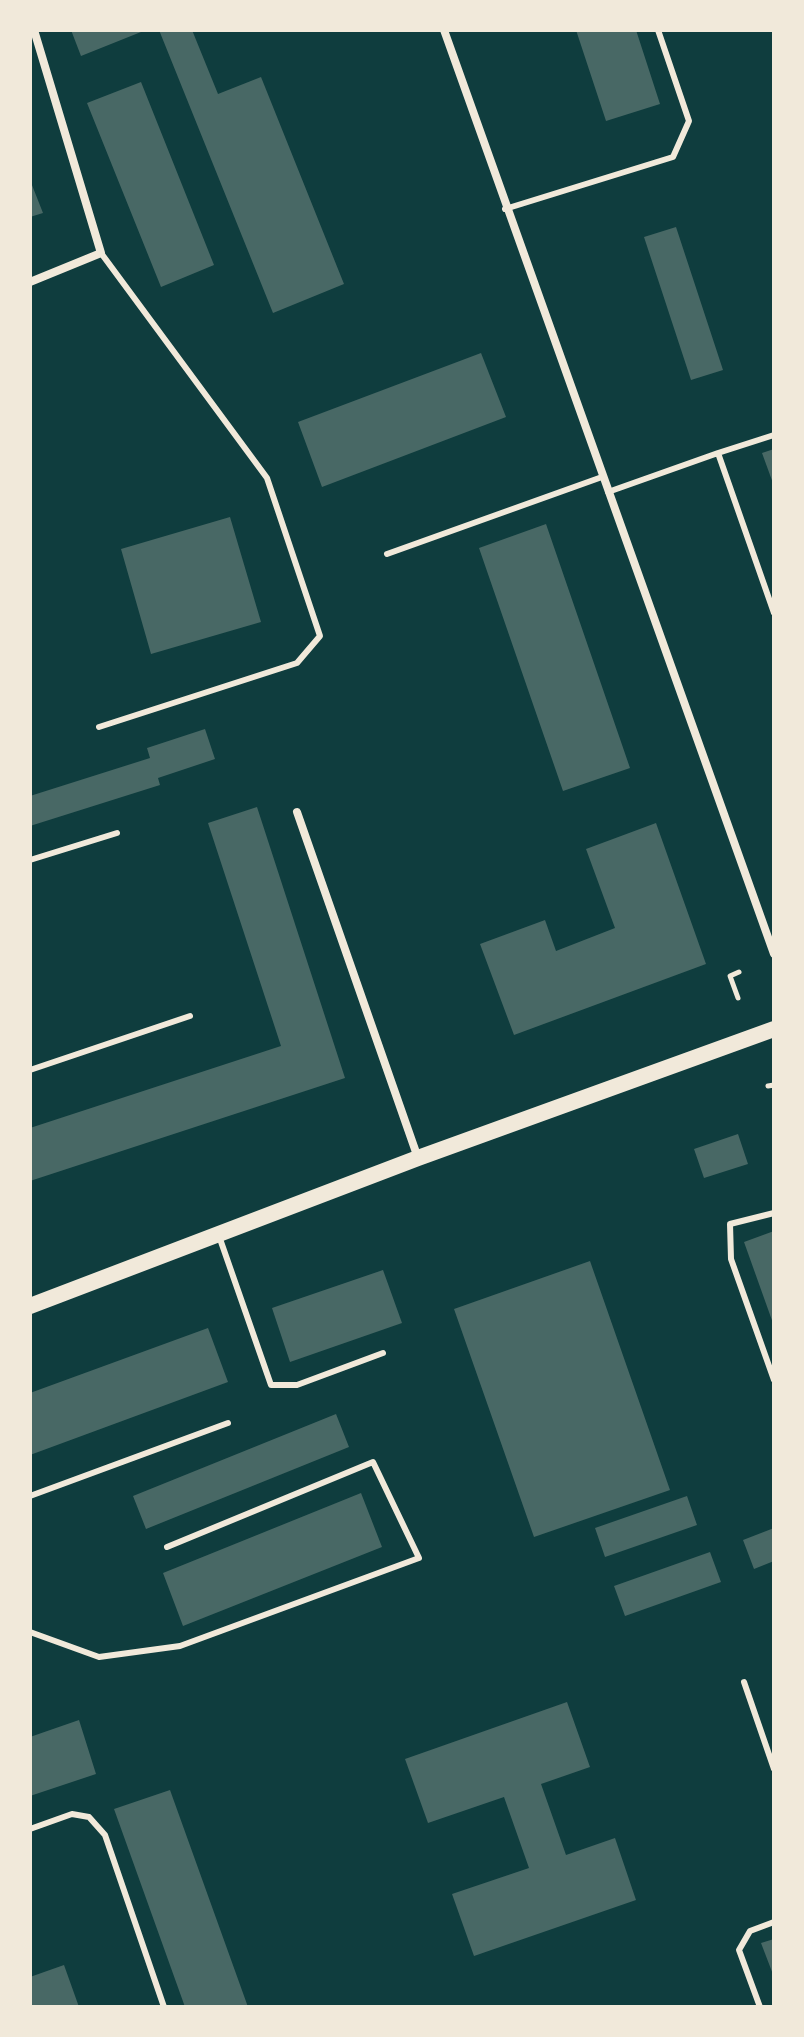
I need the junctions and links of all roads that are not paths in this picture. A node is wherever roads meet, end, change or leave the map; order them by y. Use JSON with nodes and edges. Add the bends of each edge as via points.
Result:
{"nodes":[{"id":1,"x":34,"y":30,"type":"edge"},
{"id":2,"x":444,"y":30,"type":"edge"},
{"id":3,"x":658,"y":30,"type":"edge"},
{"id":4,"x":505,"y":209,"type":"junction"},
{"id":5,"x":101,"y":253,"type":"junction"},
{"id":6,"x":30,"y":282,"type":"edge"},
{"id":7,"x":774,"y":435,"type":"edge"},
{"id":8,"x":718,"y":453,"type":"junction"},
{"id":9,"x":602,"y":477,"type":"junction"},
{"id":10,"x":608,"y":492,"type":"junction"},
{"id":11,"x":387,"y":554,"type":"dead end"},
{"id":12,"x":774,"y":613,"type":"edge"},
{"id":13,"x":99,"y":727,"type":"dead end"},
{"id":14,"x":297,"y":812,"type":"dead end"},
{"id":15,"x":117,"y":833,"type":"dead end"},
{"id":16,"x":30,"y":860,"type":"edge"},
{"id":17,"x":774,"y":954,"type":"edge"},
{"id":18,"x":190,"y":1016,"type":"dead end"},
{"id":19,"x":774,"y":1029,"type":"edge"},
{"id":20,"x":30,"y":1070,"type":"edge"},
{"id":21,"x":418,"y":1158,"type":"junction"},
{"id":22,"x":774,"y":1213,"type":"edge"},
{"id":23,"x":219,"y":1236,"type":"junction"},
{"id":24,"x":30,"y":1306,"type":"edge"},
{"id":25,"x":383,"y":1353,"type":"dead end"},
{"id":26,"x":774,"y":1380,"type":"edge"},
{"id":27,"x":228,"y":1423,"type":"dead end"},
{"id":28,"x":30,"y":1496,"type":"edge"},
{"id":29,"x":167,"y":1547,"type":"dead end"},
{"id":30,"x":30,"y":1632,"type":"edge"},
{"id":31,"x":744,"y":1682,"type":"dead end"},
{"id":32,"x":774,"y":1769,"type":"edge"},
{"id":33,"x":30,"y":1829,"type":"edge"},
{"id":34,"x":774,"y":1922,"type":"edge"},
{"id":35,"x":164,"y":2007,"type":"edge"},
{"id":36,"x":760,"y":2007,"type":"edge"}],
"edges":[{"from":1,"to":5,"type":"street"},
{"from":2,"to":4,"type":"street"},
{"from":3,"to":4,"type":"lane","via":[[689,121],[673,157]]},
{"from":4,"to":9,"type":"street"},
{"from":5,"to":6,"type":"street"},
{"from":5,"to":13,"type":"lane","via":[[267,478],[320,636],[297,663]]},
{"from":7,"to":8,"type":"lane"},
{"from":8,"to":10,"type":"lane"},
{"from":8,"to":12,"type":"lane"},
{"from":9,"to":10,"type":"street"},
{"from":9,"to":11,"type":"lane"},
{"from":10,"to":17,"type":"street"},
{"from":14,"to":21,"type":"street"},
{"from":15,"to":16,"type":"lane"},
{"from":18,"to":20,"type":"lane"},
{"from":19,"to":21,"type":"main road"},
{"from":21,"to":23,"type":"main road"},
{"from":22,"to":26,"type":"lane","via":[[730,1224],[731,1259]]},
{"from":23,"to":24,"type":"main road"},
{"from":23,"to":25,"type":"lane","via":[[271,1385],[297,1385]]},
{"from":27,"to":28,"type":"lane"},
{"from":29,"to":30,"type":"lane","via":[[373,1462],[419,1558],[180,1646],[99,1657]]},
{"from":31,"to":32,"type":"lane"},
{"from":33,"to":35,"type":"lane","via":[[72,1814],[89,1817],[105,1835]]},
{"from":34,"to":36,"type":"lane","via":[[750,1931],[739,1950]]}]}
